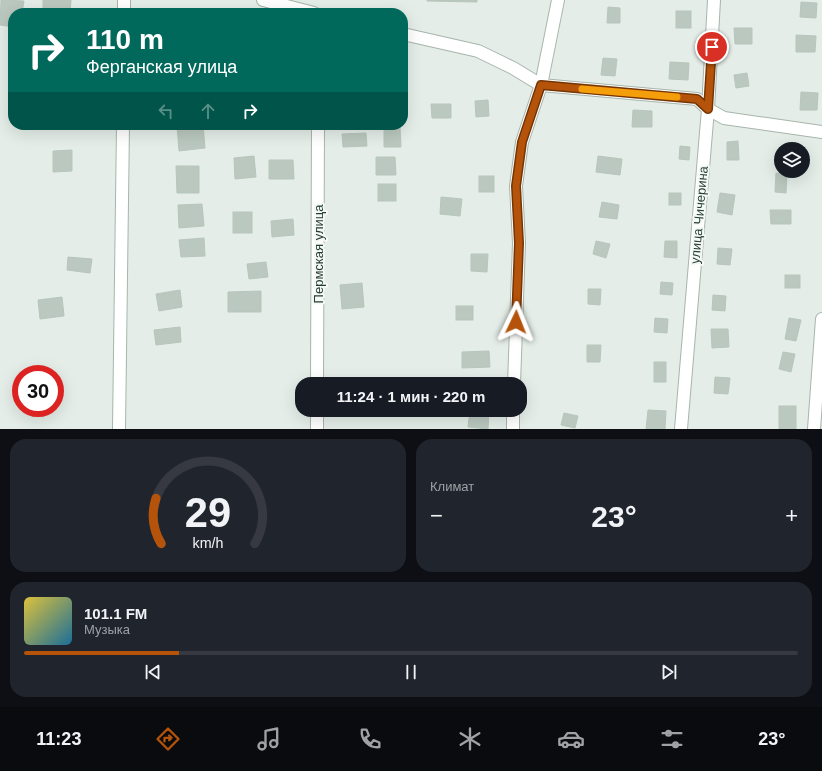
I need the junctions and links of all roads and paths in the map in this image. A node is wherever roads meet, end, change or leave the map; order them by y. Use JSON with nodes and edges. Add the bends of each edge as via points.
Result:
{"nodes":[{"id":1,"x":263,"y":0,"type":"edge"},
{"id":2,"x":558,"y":0,"type":"edge"},
{"id":3,"x":714,"y":0,"type":"edge"},
{"id":4,"x":294,"y":8,"type":"edge"},
{"id":5,"x":408,"y":35,"type":"edge"},
{"id":6,"x":541,"y":85,"type":"junction"},
{"id":7,"x":708,"y":109,"type":"junction"},
{"id":8,"x":123,"y":130,"type":"edge"},
{"id":9,"x":318,"y":130,"type":"edge"},
{"id":10,"x":822,"y":132,"type":"edge"},
{"id":11,"x":822,"y":319,"type":"edge"},
{"id":12,"x":317,"y":377,"type":"edge"},
{"id":13,"x":514,"y":377,"type":"edge"},
{"id":14,"x":317,"y":417,"type":"edge"},
{"id":15,"x":513,"y":417,"type":"edge"},
{"id":16,"x":119,"y":429,"type":"edge"},
{"id":17,"x":317,"y":429,"type":"edge"},
{"id":18,"x":513,"y":429,"type":"edge"},
{"id":19,"x":681,"y":429,"type":"edge"},
{"id":20,"x":814,"y":429,"type":"edge"}],
"edges":[{"from":1,"to":4,"type":"street"},
{"from":2,"to":6,"type":"street"},
{"from":3,"to":7,"type":"street","name":"улица Чичерина"},
{"from":5,"to":6,"type":"street","via":[[478,51]]},
{"from":6,"to":7,"type":"street","via":[[697,99]]},
{"from":6,"to":13,"type":"street","via":[[522,142],[516,186],[519,243]]},
{"from":7,"to":10,"type":"street","via":[[724,118]]},
{"from":7,"to":19,"type":"street","name":"улица Чичерина"},
{"from":8,"to":16,"type":"street"},
{"from":9,"to":12,"type":"street","name":"Пермская улица"},
{"from":11,"to":20,"type":"street"},
{"from":14,"to":17,"type":"street"},
{"from":15,"to":18,"type":"street"}]}
